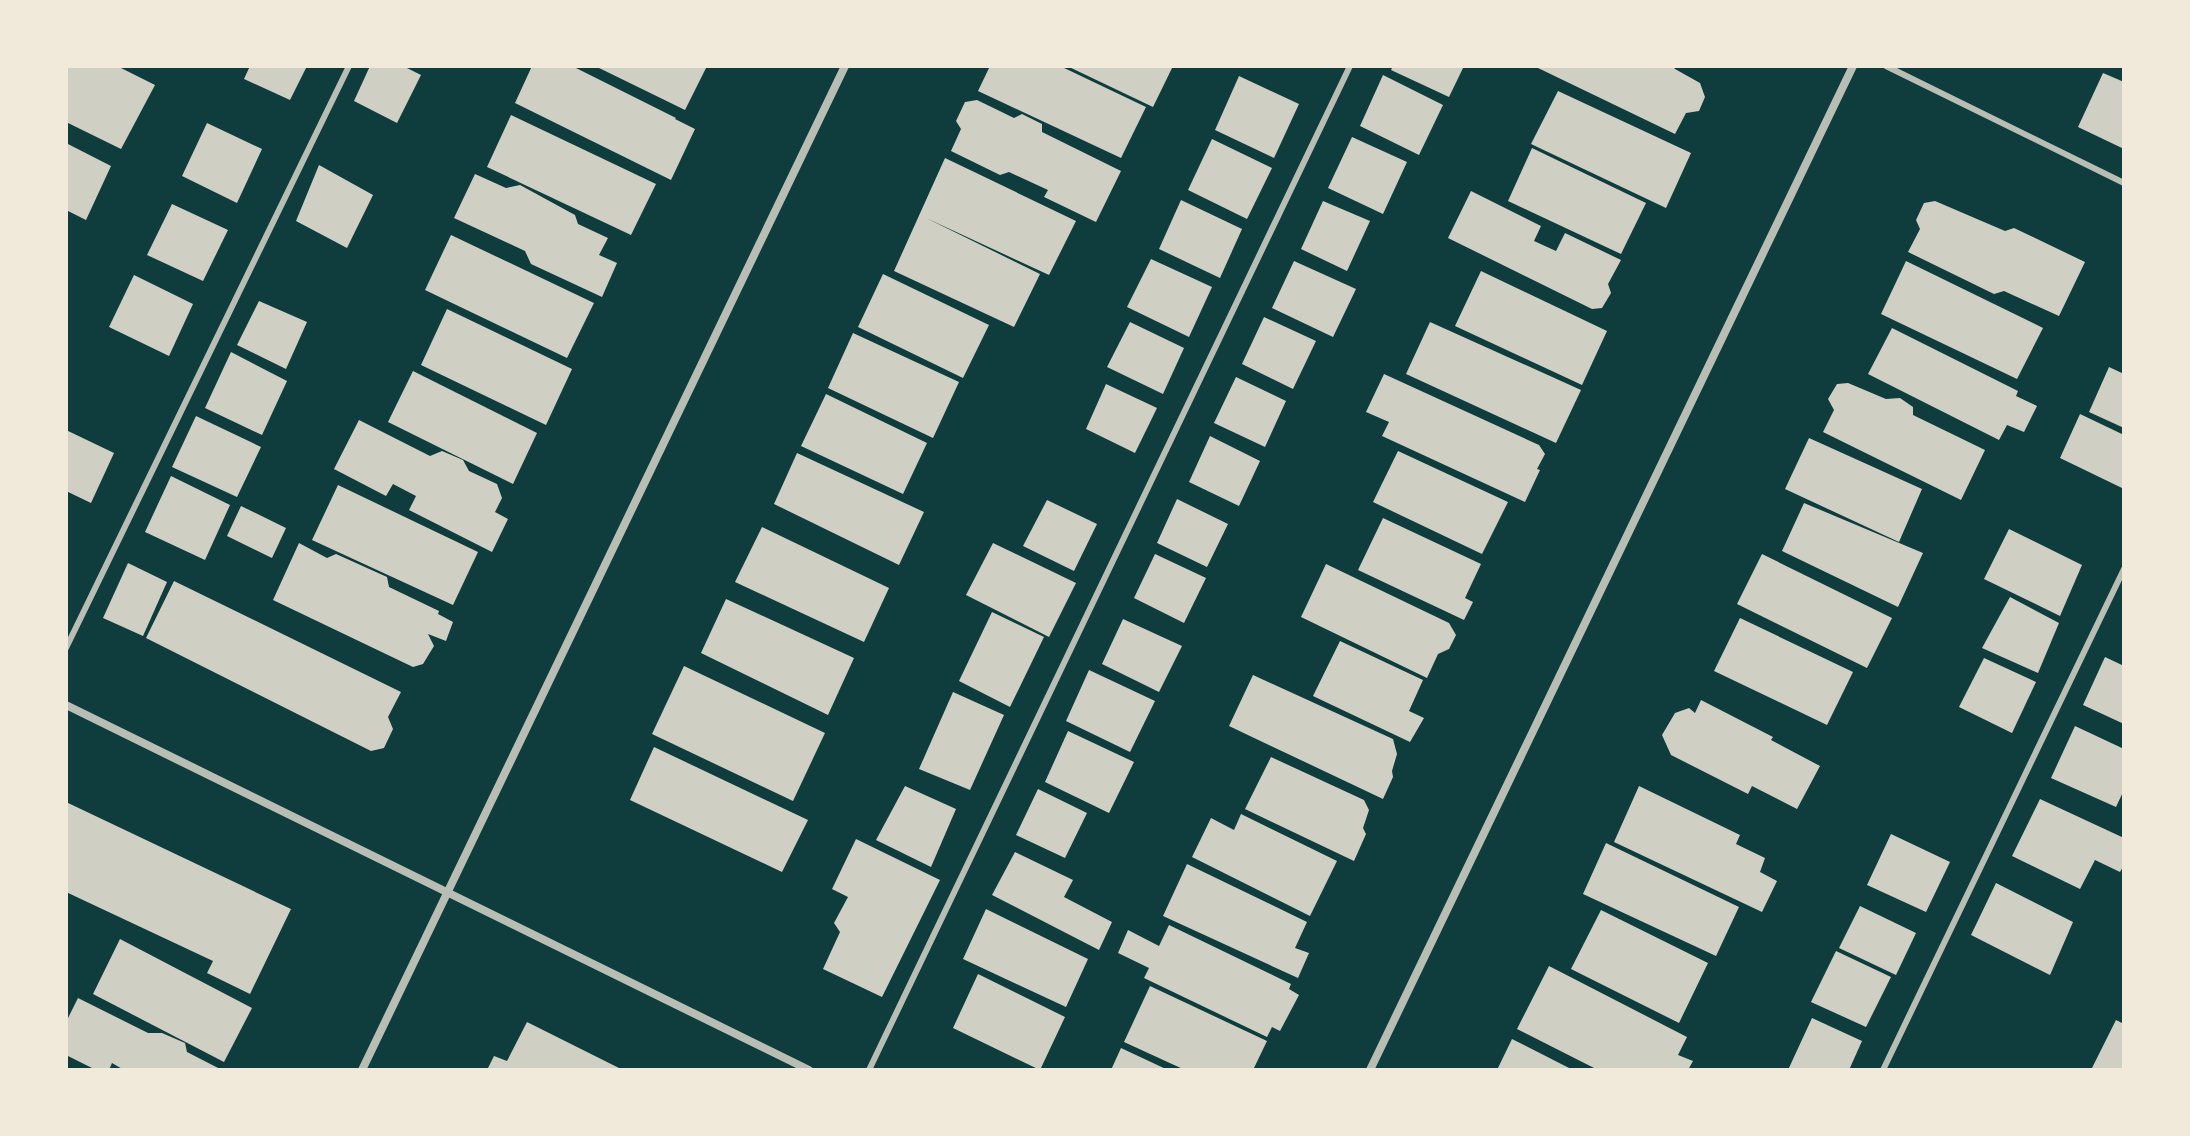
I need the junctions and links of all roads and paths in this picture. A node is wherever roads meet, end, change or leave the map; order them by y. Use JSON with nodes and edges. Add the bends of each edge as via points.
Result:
{"nodes":[{"id":1,"x":349,"y":66,"type":"edge"},
{"id":2,"x":845,"y":66,"type":"edge"},
{"id":3,"x":1350,"y":66,"type":"edge"},
{"id":4,"x":1853,"y":66,"type":"edge"},
{"id":5,"x":1886,"y":66,"type":"edge"},
{"id":6,"x":2124,"y":183,"type":"edge"},
{"id":7,"x":2124,"y":569,"type":"edge"},
{"id":8,"x":66,"y":648,"type":"edge"},
{"id":9,"x":66,"y":705,"type":"edge"},
{"id":10,"x":448,"y":893,"type":"junction"},
{"id":11,"x":362,"y":1070,"type":"edge"},
{"id":12,"x":809,"y":1070,"type":"edge"},
{"id":13,"x":869,"y":1070,"type":"edge"},
{"id":14,"x":1370,"y":1070,"type":"edge"},
{"id":15,"x":1883,"y":1070,"type":"edge"}],
"edges":[{"from":1,"to":8,"type":"lane"},
{"from":2,"to":10,"type":"street"},
{"from":3,"to":13,"type":"lane"},
{"from":4,"to":14,"type":"street"},
{"from":5,"to":6,"type":"lane"},
{"from":7,"to":15,"type":"lane"},
{"from":9,"to":10,"type":"street"},
{"from":10,"to":11,"type":"street"},
{"from":10,"to":12,"type":"street"}]}
